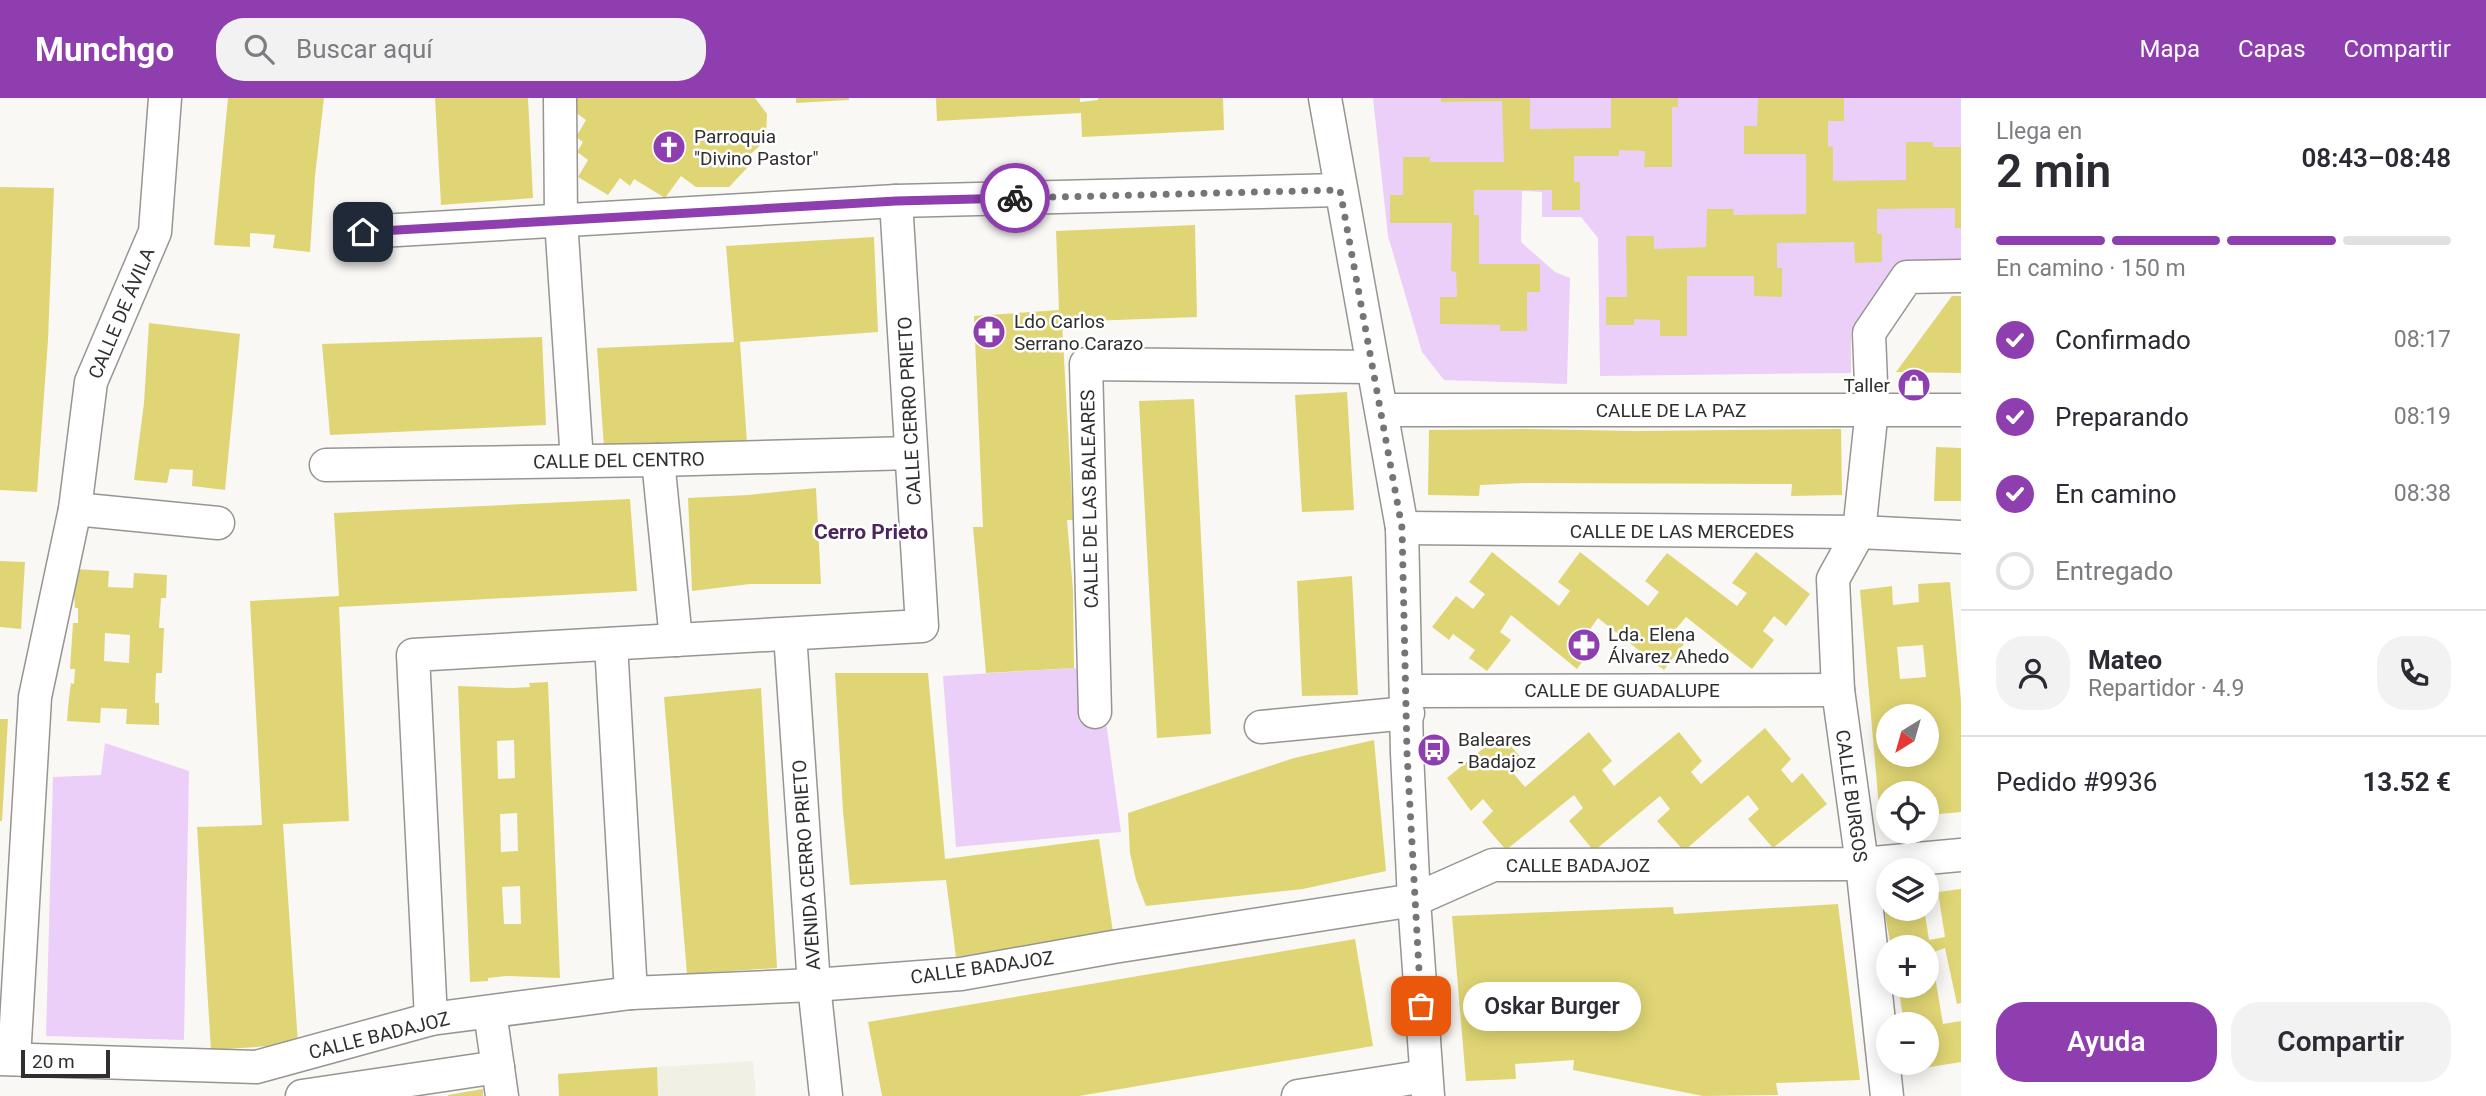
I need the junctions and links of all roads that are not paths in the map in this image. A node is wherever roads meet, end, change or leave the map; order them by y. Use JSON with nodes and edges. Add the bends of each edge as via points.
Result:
{"nodes":[{"id":1,"x":164,"y":98,"type":"edge"},
{"id":2,"x":560,"y":98,"type":"edge"},
{"id":3,"x":1325,"y":98,"type":"edge"},
{"id":4,"x":1340,"y":190,"type":"junction"},
{"id":5,"x":896,"y":201,"type":"junction"},
{"id":6,"x":561,"y":220,"type":"junction"},
{"id":7,"x":363,"y":232,"type":"dead end"},
{"id":8,"x":1961,"y":276,"type":"edge"},
{"id":9,"x":1373,"y":367,"type":"junction"},
{"id":10,"x":1872,"y":409,"type":"junction"},
{"id":11,"x":1382,"y":410,"type":"junction"},
{"id":12,"x":1961,"y":410,"type":"edge"},
{"id":13,"x":911,"y":453,"type":"junction"},
{"id":14,"x":658,"y":460,"type":"junction"},
{"id":15,"x":577,"y":461,"type":"junction"},
{"id":16,"x":326,"y":465,"type":"dead end"},
{"id":17,"x":75,"y":509,"type":"junction"},
{"id":18,"x":218,"y":523,"type":"dead end"},
{"id":19,"x":1402,"y":528,"type":"junction"},
{"id":20,"x":1859,"y":532,"type":"junction"},
{"id":21,"x":1961,"y":537,"type":"edge"},
{"id":22,"x":790,"y":634,"type":"junction"},
{"id":23,"x":676,"y":640,"type":"junction"},
{"id":24,"x":611,"y":643,"type":"junction"},
{"id":25,"x":1838,"y":690,"type":"junction"},
{"id":26,"x":1407,"y":702,"type":"junction"},
{"id":27,"x":1095,"y":712,"type":"dead end"},
{"id":28,"x":1261,"y":727,"type":"dead end"},
{"id":29,"x":1961,"y":855,"type":"edge"},
{"id":30,"x":1862,"y":864,"type":"junction"},
{"id":31,"x":1414,"y":900,"type":"junction"},
{"id":32,"x":814,"y":985,"type":"junction"},
{"id":33,"x":631,"y":993,"type":"junction"},
{"id":34,"x":490,"y":1013,"type":"junction"},
{"id":35,"x":431,"y":1018,"type":"junction"},
{"id":36,"x":7,"y":1059,"type":"edge"},
{"id":37,"x":500,"y":1082,"type":"edge"},
{"id":38,"x":1427,"y":1086,"type":"edge"},
{"id":39,"x":302,"y":1096,"type":"edge"},
{"id":40,"x":826,"y":1096,"type":"edge"},
{"id":41,"x":1298,"y":1096,"type":"edge"},
{"id":42,"x":1887,"y":1096,"type":"edge"}],
"edges":[{"from":1,"to":17,"type":"street","name":"CALLE DE ÁVILA","via":[[155,232],[91,382]]},
{"from":2,"to":6,"type":"street"},
{"from":3,"to":4,"type":"street"},
{"from":4,"to":5,"type":"street"},
{"from":4,"to":9,"type":"street"},
{"from":5,"to":6,"type":"street"},
{"from":5,"to":13,"type":"street","name":"CALLE CERRO PRIETO"},
{"from":6,"to":7,"type":"street"},
{"from":6,"to":15,"type":"street"},
{"from":8,"to":10,"type":"street","via":[[1907,277],[1869,332]]},
{"from":9,"to":11,"type":"street"},
{"from":9,"to":27,"type":"street","name":"CALLE DE LAS BALEARES","via":[[1086,364]]},
{"from":10,"to":11,"type":"street","name":"CALLE DE LA PAZ"},
{"from":10,"to":12,"type":"street","name":"CALLE DE LA PAZ"},
{"from":10,"to":20,"type":"street"},
{"from":11,"to":19,"type":"street"},
{"from":13,"to":14,"type":"street","name":"CALLE DEL CENTRO"},
{"from":13,"to":22,"type":"street","name":"CALLE CERRO PRIETO","via":[[922,626]]},
{"from":14,"to":15,"type":"street","name":"CALLE DEL CENTRO"},
{"from":14,"to":23,"type":"street"},
{"from":15,"to":16,"type":"street","name":"CALLE DEL CENTRO"},
{"from":17,"to":18,"type":"street"},
{"from":17,"to":36,"type":"street","name":"CALLE DE ÁVILA","via":[[35,697]]},
{"from":19,"to":20,"type":"street","name":"CALLE DE LAS MERCEDES"},
{"from":19,"to":26,"type":"street"},
{"from":20,"to":21,"type":"street","name":"CALLE DE LAS MERCEDES"},
{"from":20,"to":25,"type":"street","name":"CALLE BURGOS","via":[[1833,579]]},
{"from":22,"to":23,"type":"street","name":"CALLE CERRO PRIETO"},
{"from":22,"to":32,"type":"street","name":"AVENIDA CERRO PRIETO"},
{"from":23,"to":24,"type":"street","name":"CALLE CERRO PRIETO"},
{"from":24,"to":33,"type":"street"},
{"from":24,"to":35,"type":"street","via":[[413,654]]},
{"from":25,"to":26,"type":"street","name":"CALLE DE GUADALUPE"},
{"from":25,"to":30,"type":"street","name":"CALLE BURGOS"},
{"from":26,"to":28,"type":"street","name":"CALLE DE GUADALUPE"},
{"from":26,"to":31,"type":"street"},
{"from":29,"to":30,"type":"street","name":"CALLE BADAJOZ"},
{"from":30,"to":31,"type":"street","name":"CALLE BADAJOZ","via":[[1493,865]]},
{"from":30,"to":42,"type":"street","name":"CALLE BURGOS"},
{"from":31,"to":32,"type":"street","name":"CALLE BADAJOZ","via":[[961,974]]},
{"from":31,"to":38,"type":"street"},
{"from":32,"to":33,"type":"street","name":"CALLE BADAJOZ"},
{"from":32,"to":40,"type":"street","name":"AVENIDA CERRO PRIETO"},
{"from":33,"to":34,"type":"street","name":"CALLE BADAJOZ"},
{"from":34,"to":35,"type":"street","name":"CALLE BADAJOZ"},
{"from":34,"to":37,"type":"street"},
{"from":35,"to":36,"type":"street","name":"CALLE BADAJOZ","via":[[256,1067]]},
{"from":37,"to":39,"type":"street"},
{"from":38,"to":41,"type":"street"}]}
